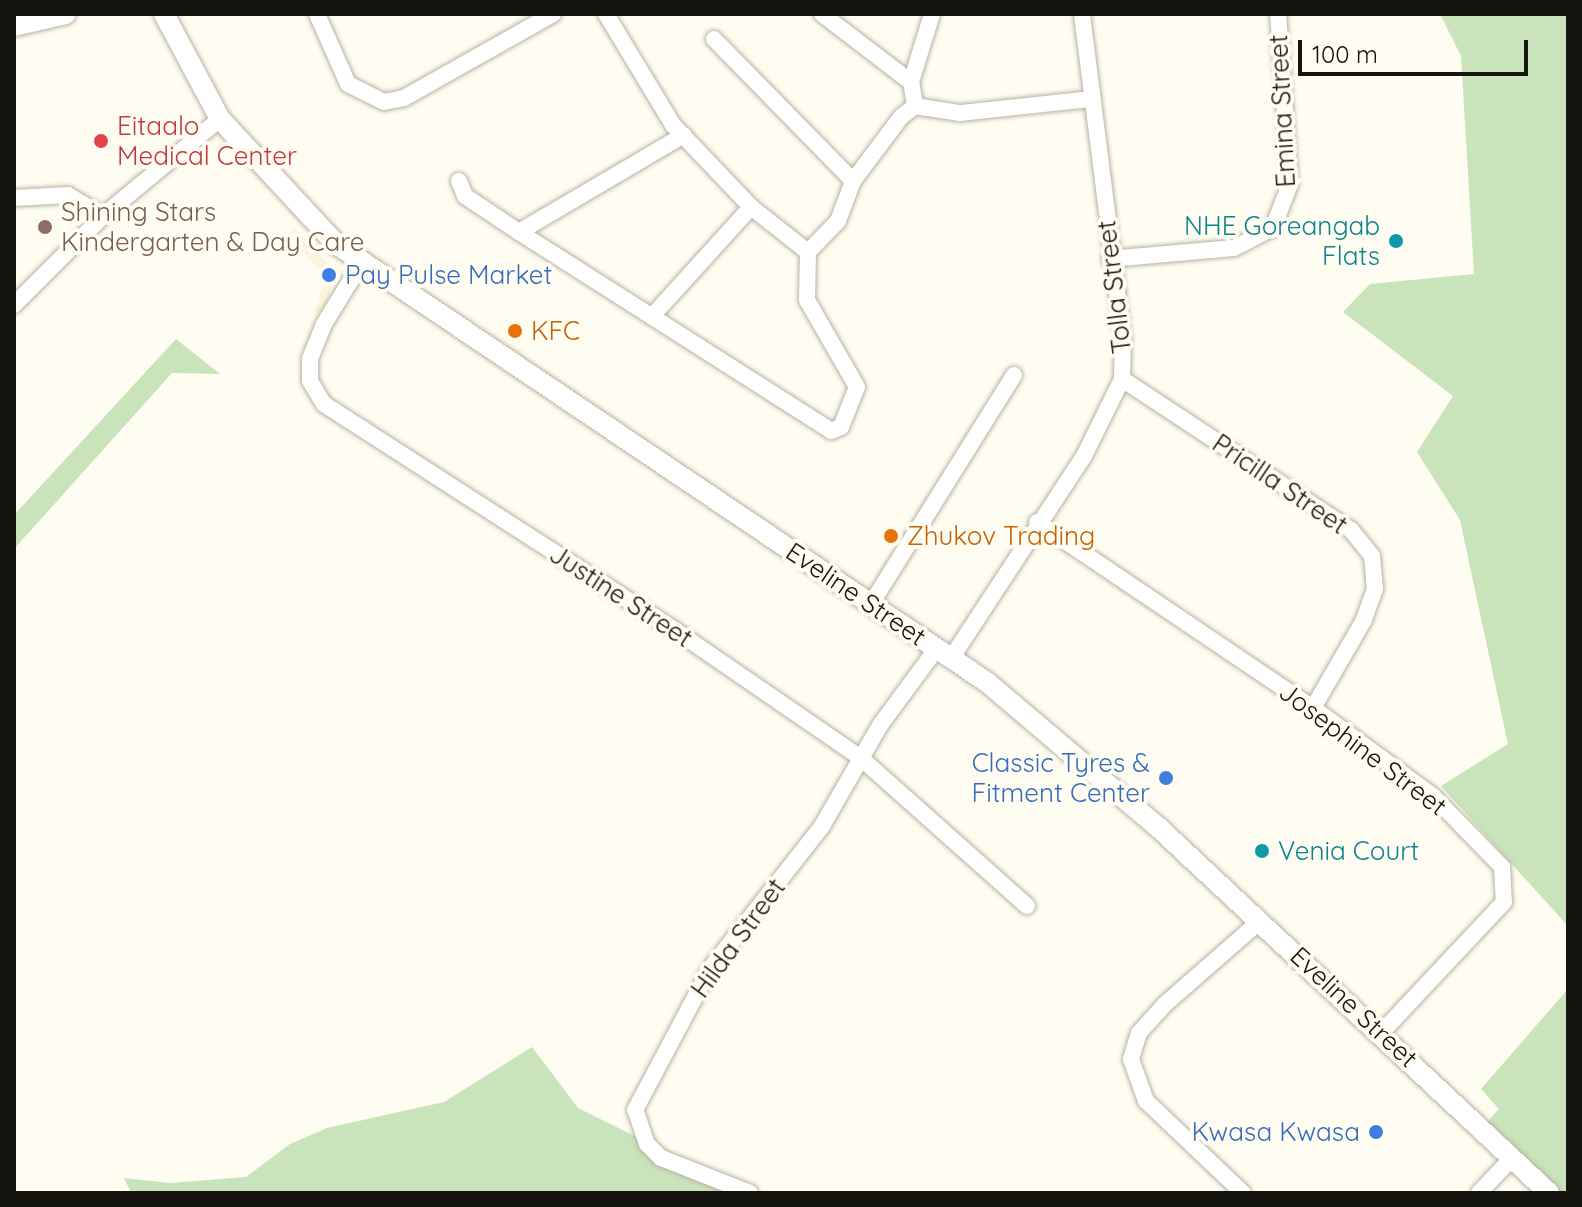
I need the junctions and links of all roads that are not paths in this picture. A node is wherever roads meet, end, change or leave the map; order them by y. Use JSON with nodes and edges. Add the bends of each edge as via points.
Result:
{"nodes":[{"id":1,"x":66,"y":14,"type":"edge"},
{"id":2,"x":164,"y":14,"type":"edge"},
{"id":3,"x":317,"y":14,"type":"edge"},
{"id":4,"x":553,"y":14,"type":"edge"},
{"id":5,"x":606,"y":14,"type":"edge"},
{"id":6,"x":822,"y":14,"type":"edge"},
{"id":7,"x":932,"y":14,"type":"edge"},
{"id":8,"x":1082,"y":14,"type":"edge"},
{"id":9,"x":1278,"y":14,"type":"edge"},
{"id":10,"x":14,"y":26,"type":"edge"},
{"id":11,"x":714,"y":39,"type":"dead end"},
{"id":12,"x":911,"y":82,"type":"junction"},
{"id":13,"x":1091,"y":99,"type":"junction"},
{"id":14,"x":915,"y":106,"type":"junction"},
{"id":15,"x":220,"y":119,"type":"junction"},
{"id":16,"x":684,"y":135,"type":"junction"},
{"id":17,"x":459,"y":181,"type":"dead end"},
{"id":18,"x":853,"y":181,"type":"junction"},
{"id":19,"x":14,"y":198,"type":"edge"},
{"id":20,"x":751,"y":207,"type":"junction"},
{"id":21,"x":103,"y":216,"type":"junction"},
{"id":22,"x":519,"y":232,"type":"junction"},
{"id":23,"x":808,"y":252,"type":"junction"},
{"id":24,"x":1110,"y":259,"type":"junction"},
{"id":25,"x":362,"y":262,"type":"junction"},
{"id":26,"x":14,"y":305,"type":"edge"},
{"id":27,"x":654,"y":314,"type":"junction"},
{"id":28,"x":1014,"y":375,"type":"dead end"},
{"id":29,"x":1122,"y":379,"type":"junction"},
{"id":30,"x":1037,"y":522,"type":"junction"},
{"id":31,"x":871,"y":604,"type":"junction"},
{"id":32,"x":944,"y":652,"type":"junction"},
{"id":33,"x":1313,"y":708,"type":"junction"},
{"id":34,"x":862,"y":759,"type":"junction"},
{"id":35,"x":1027,"y":906,"type":"dead end"},
{"id":36,"x":1260,"y":921,"type":"junction"},
{"id":37,"x":1382,"y":1032,"type":"junction"},
{"id":38,"x":1512,"y":1158,"type":"junction"},
{"id":39,"x":750,"y":1193,"type":"edge"},
{"id":40,"x":1243,"y":1193,"type":"edge"},
{"id":41,"x":1479,"y":1193,"type":"edge"},
{"id":42,"x":1549,"y":1193,"type":"edge"}],
"edges":[{"from":1,"to":10,"type":"street"},
{"from":2,"to":15,"type":"street","name":"Eveline Street"},
{"from":3,"to":4,"type":"street","via":[[348,84],[384,102],[404,98]]},
{"from":5,"to":16,"type":"street","via":[[655,99]]},
{"from":6,"to":12,"type":"street"},
{"from":7,"to":12,"type":"street"},
{"from":8,"to":13,"type":"street","name":"Tolla Street"},
{"from":9,"to":24,"type":"street","name":"Emina Street","via":[[1290,184],[1273,228],[1234,248]]},
{"from":11,"to":18,"type":"street"},
{"from":12,"to":14,"type":"street"},
{"from":13,"to":14,"type":"street","via":[[960,113]]},
{"from":13,"to":24,"type":"street","name":"Tolla Street"},
{"from":14,"to":18,"type":"street"},
{"from":15,"to":21,"type":"street"},
{"from":15,"to":25,"type":"street","name":"Eveline Street","via":[[297,207]]},
{"from":16,"to":20,"type":"street"},
{"from":16,"to":22,"type":"street"},
{"from":17,"to":22,"type":"street","via":[[465,196]]},
{"from":18,"to":23,"type":"street","via":[[838,221]]},
{"from":19,"to":21,"type":"street","via":[[68,195]]},
{"from":20,"to":23,"type":"street"},
{"from":20,"to":27,"type":"street"},
{"from":21,"to":26,"type":"street"},
{"from":22,"to":27,"type":"street"},
{"from":23,"to":27,"type":"street","via":[[807,300],[857,387],[839,429],[831,431]]},
{"from":24,"to":29,"type":"street","name":"Tolla Street","via":[[1123,339]]},
{"from":25,"to":31,"type":"street","name":"Eveline Street"},
{"from":25,"to":34,"type":"street","name":"Justine Street","via":[[324,324],[310,359],[310,381],[324,404],[679,633]]},
{"from":28,"to":31,"type":"street"},
{"from":29,"to":30,"type":"street","name":"Tolla Street","via":[[1104,422]]},
{"from":29,"to":33,"type":"street","name":"Pricilla Street","via":[[1351,530],[1372,556],[1375,589],[1364,620]]},
{"from":30,"to":32,"type":"street","name":"Tolla Street"},
{"from":30,"to":33,"type":"street","name":"Josephine Street"},
{"from":31,"to":32,"type":"street","name":"Eveline Street"},
{"from":32,"to":34,"type":"street","name":"Hilda Street","via":[[881,724]]},
{"from":32,"to":36,"type":"street","name":"Eveline Street","via":[[1043,727]]},
{"from":33,"to":37,"type":"street","name":"Josephine Street","via":[[1433,796],[1492,854],[1507,886],[1504,902]]},
{"from":34,"to":35,"type":"street","name":"Justine Street"},
{"from":34,"to":39,"type":"street","name":"Hilda Street","via":[[822,826],[710,969],[635,1110],[647,1144],[661,1158]]},
{"from":36,"to":37,"type":"street","name":"Eveline Street"},
{"from":36,"to":40,"type":"street","via":[[1164,1005],[1139,1033],[1131,1059],[1146,1101]]},
{"from":37,"to":38,"type":"street","name":"Eveline Street"},
{"from":38,"to":41,"type":"street"},
{"from":38,"to":42,"type":"street","name":"Eveline Street"}]}
